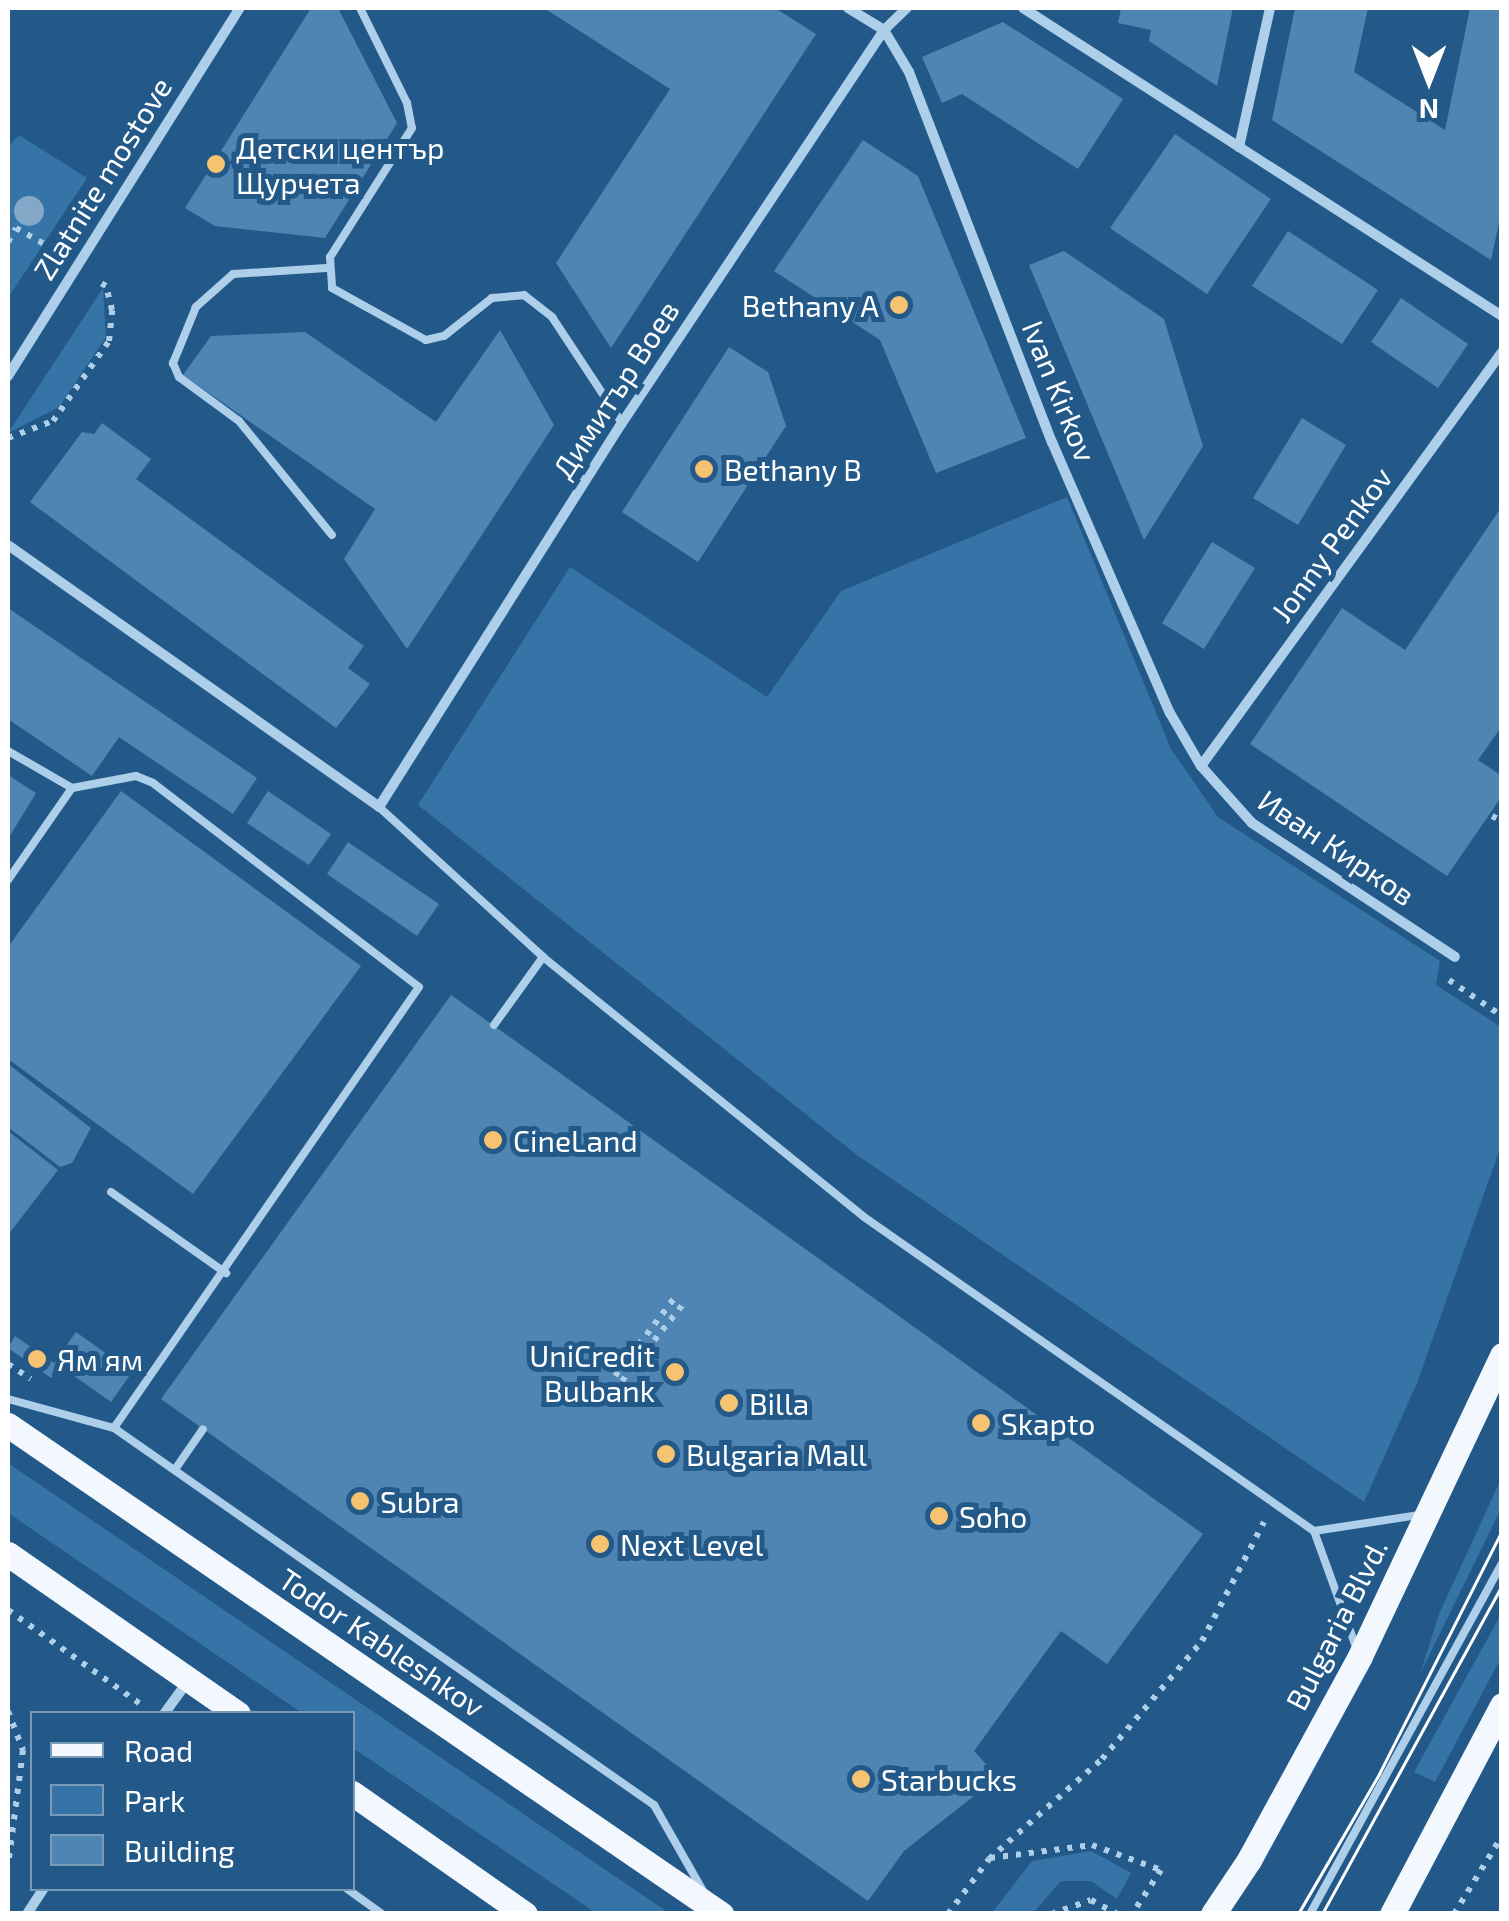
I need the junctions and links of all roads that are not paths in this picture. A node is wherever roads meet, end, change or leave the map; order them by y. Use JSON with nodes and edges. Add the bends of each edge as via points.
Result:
{"nodes":[{"id":1,"x":240,"y":8,"type":"edge"},
{"id":2,"x":360,"y":8,"type":"edge"},
{"id":3,"x":848,"y":8,"type":"edge"},
{"id":4,"x":906,"y":8,"type":"edge"},
{"id":5,"x":1022,"y":8,"type":"edge"},
{"id":6,"x":1270,"y":8,"type":"edge"},
{"id":7,"x":884,"y":30,"type":"junction"},
{"id":8,"x":1239,"y":147,"type":"junction"},
{"id":9,"x":326,"y":268,"type":"junction"},
{"id":10,"x":1502,"y":316,"type":"edge"},
{"id":11,"x":1502,"y":352,"type":"edge"},
{"id":12,"x":8,"y":376,"type":"edge"},
{"id":13,"x":622,"y":423,"type":"junction"},
{"id":14,"x":332,"y":534,"type":"dead end"},
{"id":15,"x":8,"y":546,"type":"edge"},
{"id":16,"x":8,"y":750,"type":"edge"},
{"id":17,"x":1202,"y":766,"type":"junction"},
{"id":18,"x":72,"y":788,"type":"junction"},
{"id":19,"x":379,"y":807,"type":"junction"},
{"id":20,"x":8,"y":880,"type":"edge"},
{"id":21,"x":543,"y":956,"type":"junction"},
{"id":22,"x":1455,"y":957,"type":"road end"},
{"id":23,"x":494,"y":1025,"type":"dead end"},
{"id":24,"x":111,"y":1192,"type":"dead end"},
{"id":25,"x":226,"y":1273,"type":"junction"},
{"id":26,"x":1502,"y":1355,"type":"edge"},
{"id":27,"x":8,"y":1399,"type":"edge"},
{"id":28,"x":8,"y":1425,"type":"edge"},
{"id":29,"x":114,"y":1428,"type":"junction"},
{"id":30,"x":203,"y":1429,"type":"dead end"},
{"id":31,"x":176,"y":1468,"type":"junction"},
{"id":32,"x":1427,"y":1514,"type":"junction"},
{"id":33,"x":1314,"y":1531,"type":"junction"},
{"id":34,"x":8,"y":1554,"type":"edge"},
{"id":35,"x":1502,"y":1564,"type":"edge"},
{"id":36,"x":1360,"y":1656,"type":"junction"},
{"id":37,"x":189,"y":1679,"type":"junction"},
{"id":38,"x":1502,"y":1705,"type":"edge"},
{"id":39,"x":166,"y":1711,"type":"edge"},
{"id":40,"x":234,"y":1711,"type":"edge"},
{"id":41,"x":355,"y":1795,"type":"edge"},
{"id":42,"x":42,"y":1891,"type":"edge"},
{"id":43,"x":350,"y":1891,"type":"edge"},
{"id":44,"x":717,"y":1911,"type":"edge"},
{"id":45,"x":26,"y":1914,"type":"edge"},
{"id":46,"x":382,"y":1914,"type":"edge"},
{"id":47,"x":525,"y":1914,"type":"edge"},
{"id":48,"x":1212,"y":1914,"type":"edge"},
{"id":49,"x":1310,"y":1914,"type":"edge"},
{"id":50,"x":1392,"y":1914,"type":"edge"}],
"edges":[{"from":1,"to":12,"type":"street","name":"Zlatnite mostove"},
{"from":2,"to":9,"type":"lane","via":[[408,103],[412,128]]},
{"from":3,"to":7,"type":"street"},
{"from":4,"to":7,"type":"street","name":"Димитър Воев"},
{"from":5,"to":8,"type":"street"},
{"from":6,"to":8,"type":"street"},
{"from":7,"to":13,"type":"street","name":"Димитър Воев"},
{"from":7,"to":17,"type":"street","name":"Ivan Kirkov","via":[[910,72],[1052,442],[1170,713]]},
{"from":8,"to":10,"type":"street"},
{"from":9,"to":13,"type":"lane","via":[[332,288],[418,340],[444,336],[492,298],[524,295],[552,317]]},
{"from":9,"to":14,"type":"lane","via":[[234,274],[196,308],[173,364],[179,376],[239,421]]},
{"from":11,"to":17,"type":"street","name":"Jonny Penkov"},
{"from":13,"to":19,"type":"street","name":"Димитър Воев"},
{"from":15,"to":19,"type":"street"},
{"from":16,"to":18,"type":"lane"},
{"from":17,"to":22,"type":"street","name":"Иван Кирков","via":[[1252,823]]},
{"from":18,"to":20,"type":"lane"},
{"from":18,"to":25,"type":"lane","via":[[136,776],[153,784],[419,987]]},
{"from":19,"to":21,"type":"lane"},
{"from":21,"to":23,"type":"lane"},
{"from":21,"to":33,"type":"lane","via":[[864,1217]]},
{"from":24,"to":25,"type":"lane"},
{"from":25,"to":29,"type":"lane"},
{"from":26,"to":32,"type":"main road","name":"Bulgaria Blvd."},
{"from":27,"to":29,"type":"lane"},
{"from":28,"to":44,"type":"main road","name":"Todor Kableshkov"},
{"from":29,"to":31,"type":"lane"},
{"from":30,"to":31,"type":"lane"},
{"from":31,"to":44,"type":"lane","via":[[654,1804]]},
{"from":32,"to":33,"type":"lane"},
{"from":32,"to":36,"type":"main road","name":"Bulgaria Blvd."},
{"from":33,"to":36,"type":"lane"},
{"from":34,"to":37,"type":"main road"},
{"from":35,"to":49,"type":"lane"},
{"from":36,"to":48,"type":"main road","name":"Bulgaria Blvd.","via":[[1249,1860]]},
{"from":37,"to":39,"type":"street"},
{"from":37,"to":40,"type":"main road"},
{"from":38,"to":50,"type":"main road"},
{"from":41,"to":47,"type":"main road"},
{"from":42,"to":45,"type":"street"},
{"from":43,"to":46,"type":"lane"}]}
